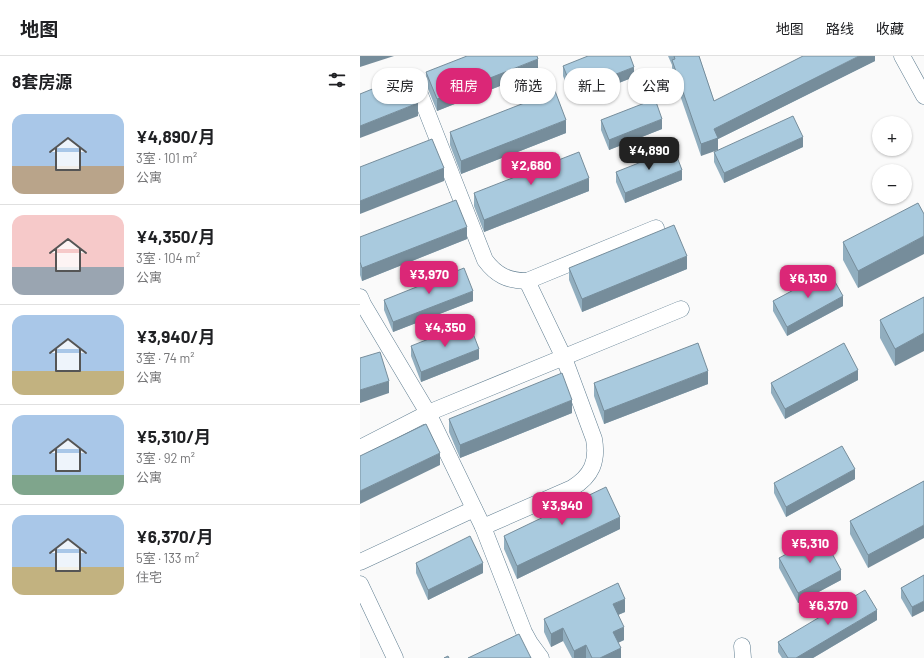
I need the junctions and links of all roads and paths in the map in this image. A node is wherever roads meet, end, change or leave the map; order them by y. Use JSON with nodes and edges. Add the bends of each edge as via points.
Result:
{"nodes":[{"id":1,"x":902,"y":56,"type":"edge"},
{"id":2,"x":924,"y":96,"type":"edge"},
{"id":3,"x":424,"y":104,"type":"edge"},
{"id":4,"x":656,"y":228,"type":"dead end"},
{"id":5,"x":527,"y":280,"type":"junction"},
{"id":6,"x":360,"y":298,"type":"edge"},
{"id":7,"x":681,"y":310,"type":"dead end"},
{"id":8,"x":564,"y":358,"type":"junction"},
{"id":9,"x":428,"y":413,"type":"junction"},
{"id":10,"x":360,"y":448,"type":"edge"},
{"id":11,"x":474,"y":509,"type":"junction"},
{"id":12,"x":483,"y":527,"type":"junction"},
{"id":13,"x":360,"y":562,"type":"edge"},
{"id":14,"x":360,"y":584,"type":"edge"},
{"id":15,"x":395,"y":658,"type":"edge"},
{"id":16,"x":542,"y":658,"type":"edge"}],
"edges":[{"from":1,"to":2,"type":"street"},
{"from":3,"to":5,"type":"street","via":[[485,260],[502,276],[518,281]]},
{"from":4,"to":5,"type":"street"},
{"from":5,"to":8,"type":"street"},
{"from":6,"to":9,"type":"street"},
{"from":7,"to":8,"type":"street"},
{"from":8,"to":9,"type":"street"},
{"from":8,"to":12,"type":"street","via":[[594,439],[594,464],[585,478],[572,488]]},
{"from":9,"to":10,"type":"street"},
{"from":9,"to":11,"type":"street"},
{"from":11,"to":12,"type":"street"},
{"from":11,"to":13,"type":"street"},
{"from":12,"to":16,"type":"street","via":[[524,632]]},
{"from":14,"to":15,"type":"street"}]}
